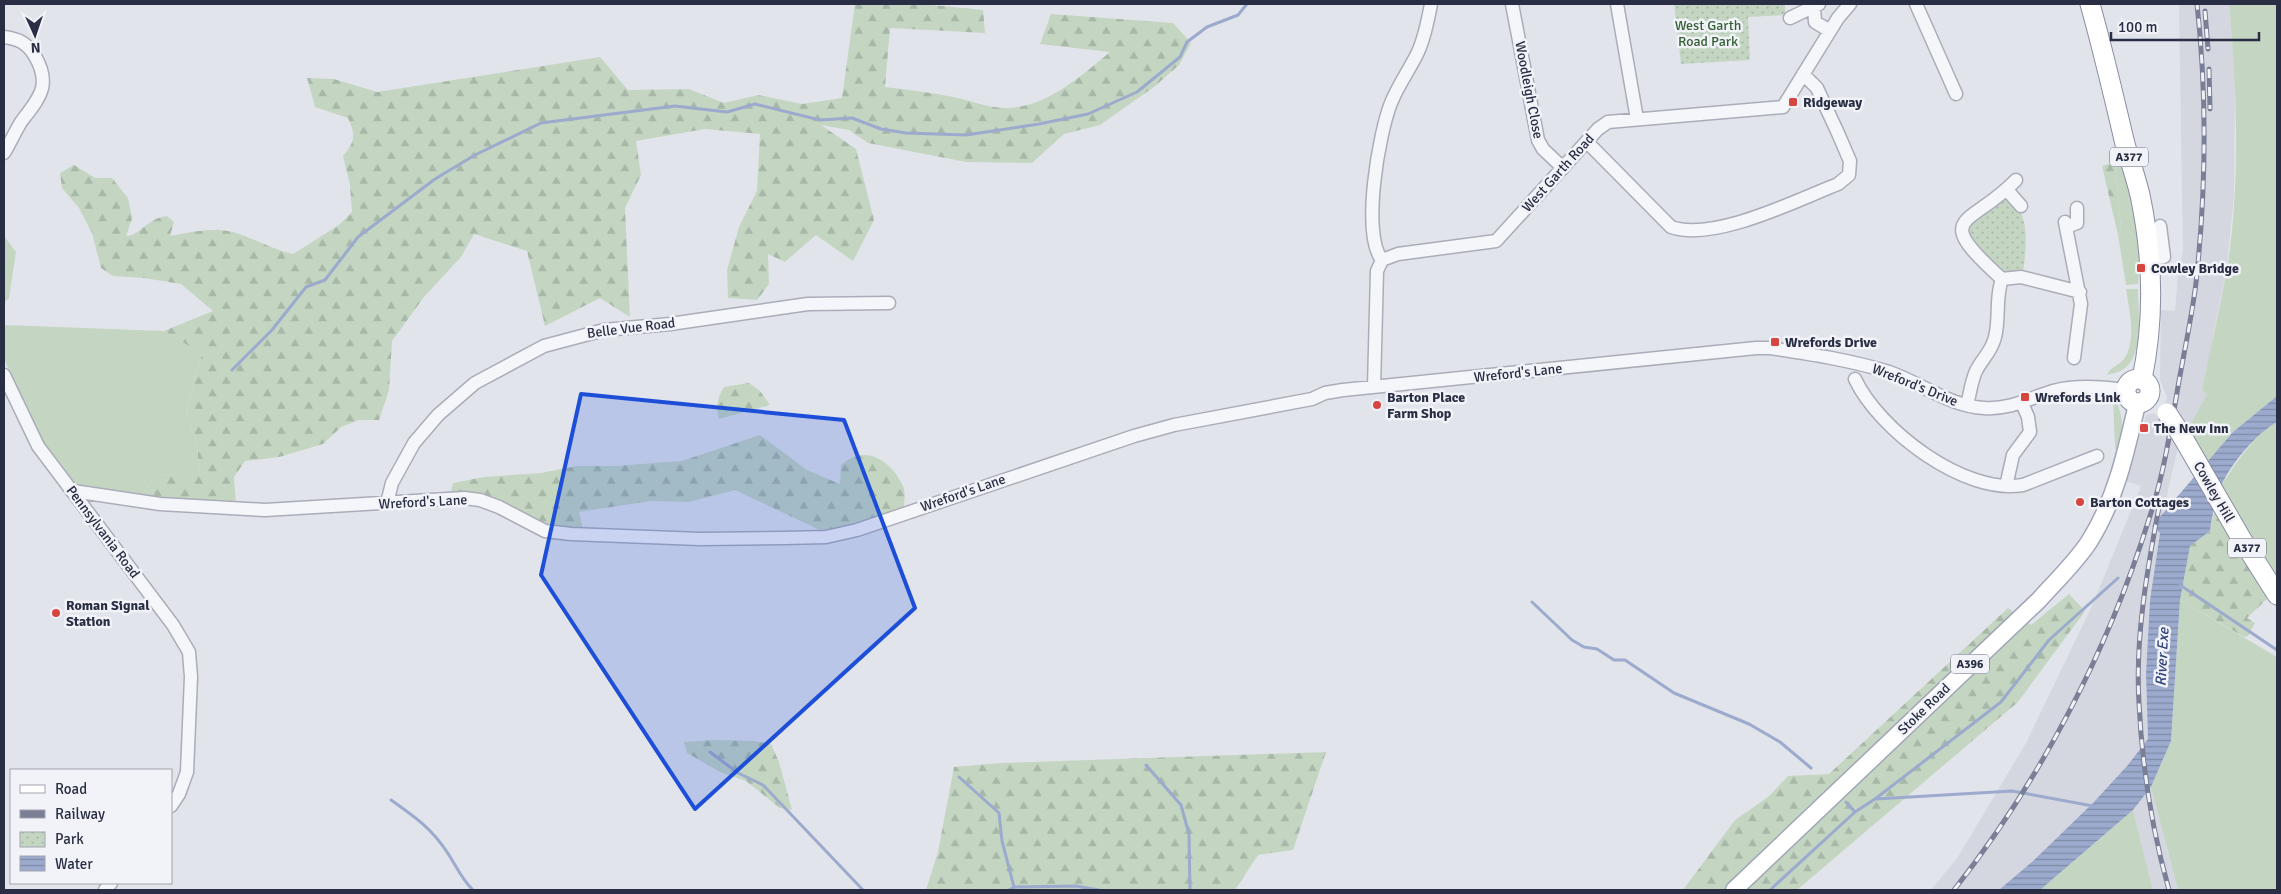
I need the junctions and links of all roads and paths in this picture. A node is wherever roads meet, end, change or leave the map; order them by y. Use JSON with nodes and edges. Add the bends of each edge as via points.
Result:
{"nodes":[{"id":1,"x":1431,"y":4,"type":"edge"},
{"id":2,"x":1512,"y":4,"type":"edge"},
{"id":3,"x":1616,"y":4,"type":"edge"},
{"id":4,"x":1850,"y":4,"type":"edge"},
{"id":5,"x":1916,"y":4,"type":"edge"},
{"id":6,"x":2090,"y":4,"type":"edge"},
{"id":7,"x":1817,"y":5,"type":"edge"},
{"id":8,"x":1790,"y":18,"type":"dead end"},
{"id":9,"x":1830,"y":31,"type":"junction"},
{"id":10,"x":4,"y":37,"type":"edge"},
{"id":11,"x":1804,"y":74,"type":"junction"},
{"id":12,"x":1956,"y":94,"type":"dead end"},
{"id":13,"x":1636,"y":118,"type":"junction"},
{"id":14,"x":1587,"y":142,"type":"junction"},
{"id":15,"x":4,"y":153,"type":"edge"},
{"id":16,"x":1563,"y":168,"type":"junction"},
{"id":17,"x":2016,"y":180,"type":"dead end"},
{"id":18,"x":2007,"y":190,"type":"junction"},
{"id":19,"x":2021,"y":206,"type":"dead end"},
{"id":20,"x":2077,"y":208,"type":"dead end"},
{"id":21,"x":2160,"y":226,"type":"dead end"},
{"id":22,"x":2151,"y":259,"type":"junction"},
{"id":23,"x":1382,"y":260,"type":"junction"},
{"id":24,"x":2002,"y":279,"type":"junction"},
{"id":25,"x":2080,"y":292,"type":"junction"},
{"id":26,"x":889,"y":303,"type":"dead end"},
{"id":27,"x":2074,"y":358,"type":"dead end"},
{"id":28,"x":1852,"y":361,"type":"joint"},
{"id":29,"x":4,"y":375,"type":"edge"},
{"id":30,"x":1855,"y":379,"type":"dead end"},
{"id":31,"x":1374,"y":387,"type":"junction"},
{"id":32,"x":2138,"y":392,"type":"junction"},
{"id":33,"x":2022,"y":403,"type":"junction"},
{"id":34,"x":1968,"y":406,"type":"junction"},
{"id":35,"x":2097,"y":456,"type":"dead end"},
{"id":36,"x":2006,"y":486,"type":"junction"},
{"id":37,"x":73,"y":491,"type":"junction"},
{"id":38,"x":386,"y":503,"type":"junction"},
{"id":39,"x":2277,"y":595,"type":"edge"},
{"id":40,"x":172,"y":804,"type":"edge"},
{"id":41,"x":1734,"y":890,"type":"edge"}],
"edges":[{"from":1,"to":23,"type":"street","via":[[1422,43],[1391,102],[1382,131],[1373,202],[1374,245]]},
{"from":2,"to":16,"type":"street","name":"Woodleigh Close","via":[[1538,140]]},
{"from":3,"to":13,"type":"street"},
{"from":4,"to":9,"type":"street","name":"West Garth Road"},
{"from":5,"to":12,"type":"street"},
{"from":6,"to":22,"type":"highway","number":"A377","via":[[2140,192]]},
{"from":7,"to":8,"type":"street"},
{"from":7,"to":9,"type":"street","via":[[1815,22]]},
{"from":9,"to":11,"type":"street","name":"West Garth Road"},
{"from":10,"to":15,"type":"street","via":[[28,46],[45,78],[38,101],[20,123]]},
{"from":11,"to":13,"type":"street","name":"West Garth Road","via":[[1783,107]]},
{"from":11,"to":14,"type":"street","via":[[1817,88],[1850,161],[1849,175],[1838,184],[1744,221],[1696,229],[1671,227]]},
{"from":13,"to":14,"type":"street","name":"West Garth Road","via":[[1608,122]]},
{"from":14,"to":16,"type":"street","name":"West Garth Road"},
{"from":16,"to":23,"type":"street","name":"West Garth Road","via":[[1496,241],[1398,254]]},
{"from":17,"to":18,"type":"street"},
{"from":18,"to":19,"type":"street"},
{"from":18,"to":24,"type":"street","via":[[1964,221],[1961,229],[1970,248]]},
{"from":20,"to":25,"type":"street","via":[[2077,223],[2065,225]]},
{"from":21,"to":22,"type":"street","via":[[2164,257]]},
{"from":22,"to":32,"type":"highway","number":"A377","via":[[2150,325]]},
{"from":23,"to":31,"type":"street","via":[[1377,271]]},
{"from":24,"to":25,"type":"street","via":[[2021,277]]},
{"from":24,"to":34,"type":"street","via":[[1997,296],[1995,338],[1971,384]]},
{"from":25,"to":27,"type":"street"},
{"from":26,"to":38,"type":"street","name":"Belle Vue Road","via":[[798,305],[604,330],[544,346],[475,383],[438,414],[414,443],[392,483]]},
{"from":28,"to":31,"type":"street","name":"Wreford's Lane","via":[[1756,348]]},
{"from":28,"to":34,"type":"street","name":"Wreford's Drive","via":[[1905,378]]},
{"from":29,"to":37,"type":"street","name":"Pennsylvania Road","via":[[38,446]]},
{"from":30,"to":36,"type":"street","via":[[1887,424],[1916,448],[1983,484]]},
{"from":31,"to":38,"type":"street","name":"Wreford's Lane","via":[[1174,425],[857,530],[826,537],[700,539],[571,534],[545,531],[499,506],[480,500],[464,498]]},
{"from":32,"to":33,"type":"street","name":"Wreford's Drive","via":[[2076,388],[2056,390]]},
{"from":32,"to":39,"type":"highway","name":"Cowley Hill","number":"A377","bridge":true,"via":[[2155,400],[2167,413]]},
{"from":32,"to":41,"type":"main road","name":"Stoke Road","number":"A396","via":[[2116,487],[2097,528],[2076,559],[2038,600]]},
{"from":33,"to":34,"type":"street","name":"Wreford's Drive","via":[[1994,408]]},
{"from":33,"to":36,"type":"street","via":[[2030,432],[2013,455]]},
{"from":35,"to":36,"type":"street","via":[[2023,486]]},
{"from":37,"to":38,"type":"street","name":"Wreford's Lane","via":[[160,504],[266,510]]},
{"from":37,"to":40,"type":"street","name":"Pennsylvania Road","via":[[110,545],[173,625],[189,652],[187,772]]}]}
